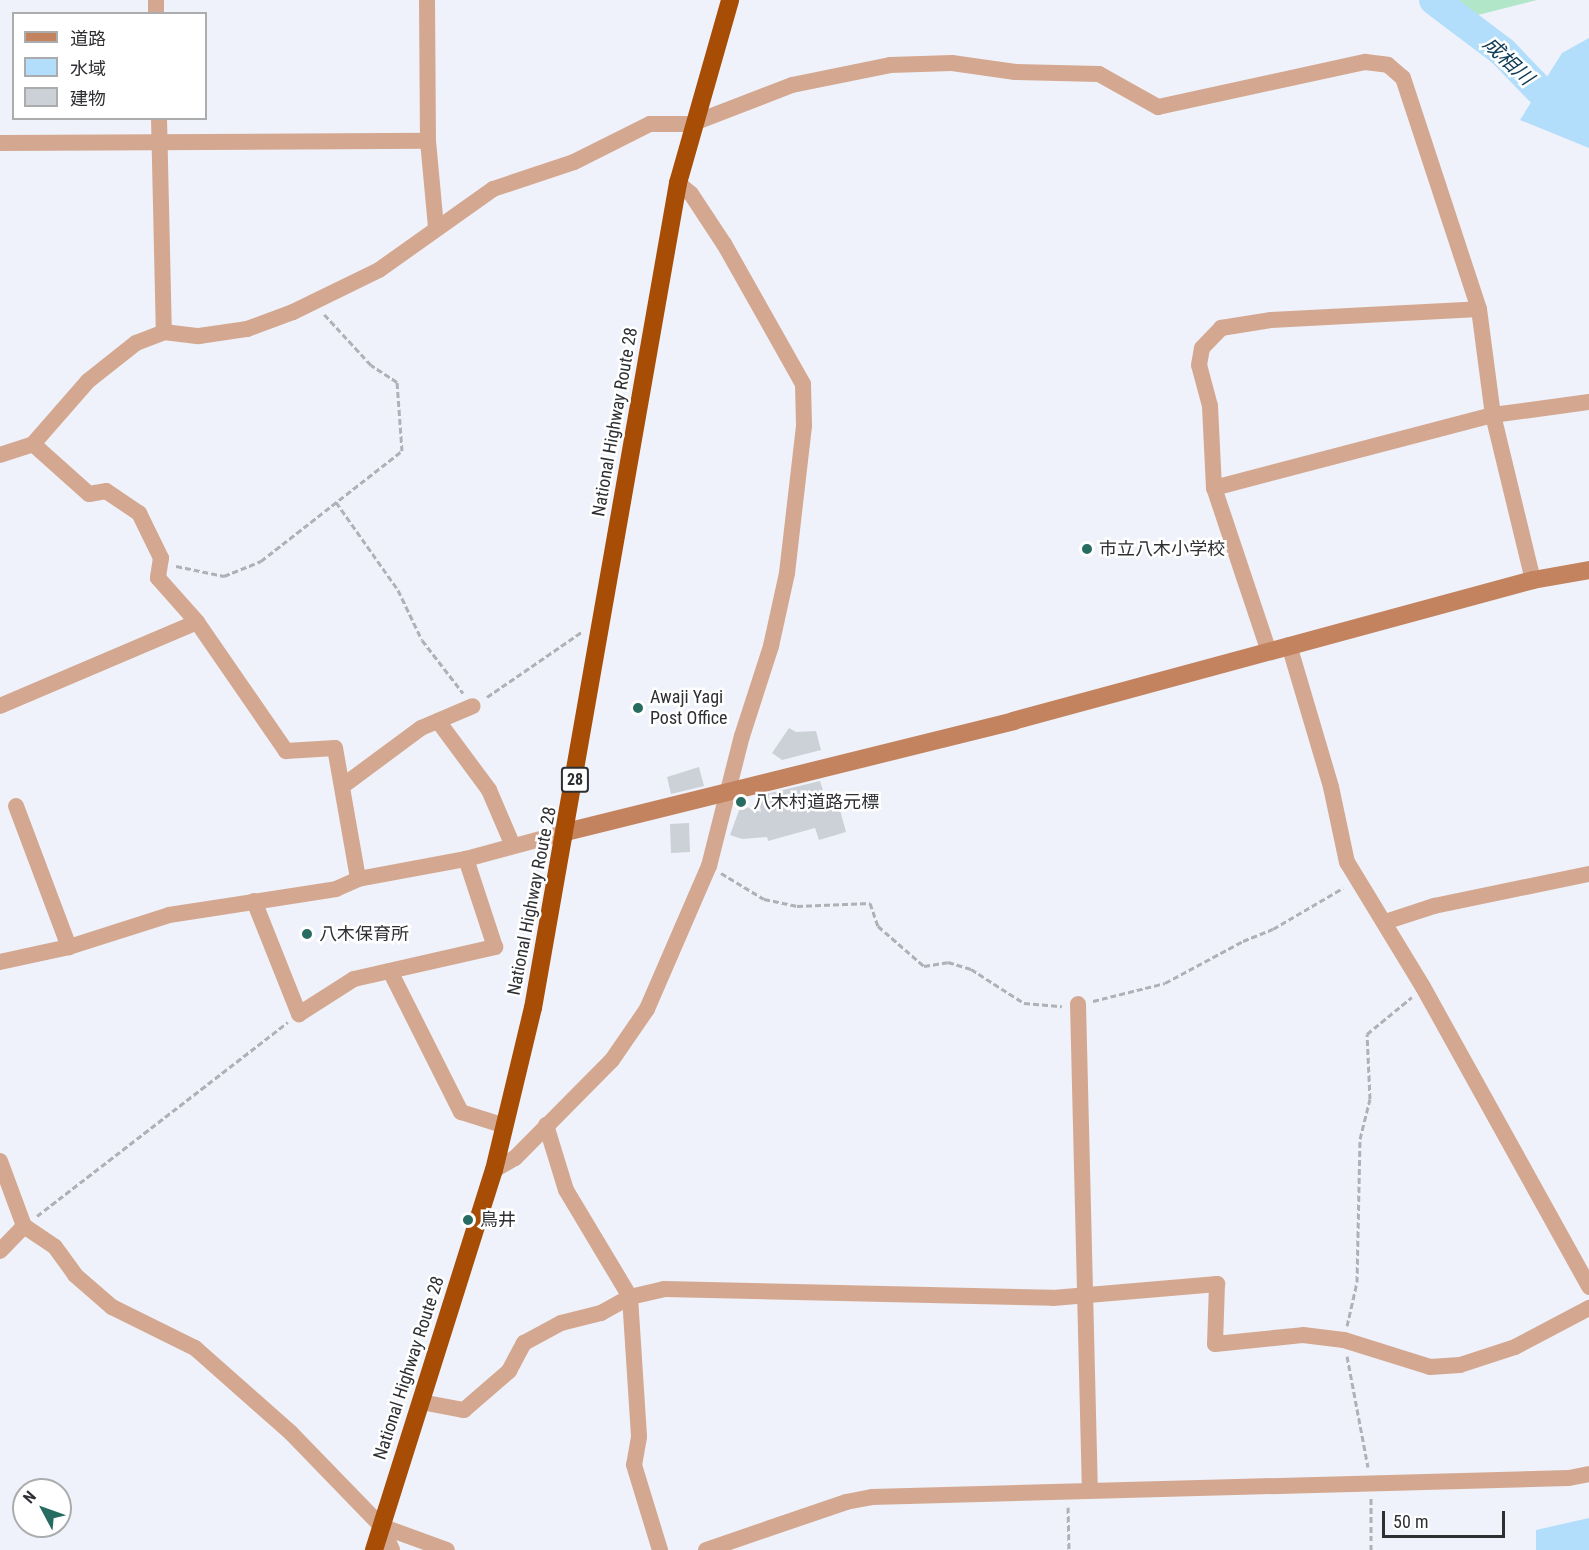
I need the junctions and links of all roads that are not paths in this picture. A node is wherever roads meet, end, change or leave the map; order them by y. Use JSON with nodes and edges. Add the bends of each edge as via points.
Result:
{"nodes":[{"id":1,"x":427,"y":0,"type":"edge"},
{"id":2,"x":730,"y":0,"type":"edge"},
{"id":3,"x":159,"y":120,"type":"edge"},
{"id":4,"x":691,"y":124,"type":"junction"},
{"id":5,"x":159,"y":141,"type":"junction"},
{"id":6,"x":428,"y":141,"type":"junction"},
{"id":7,"x":0,"y":143,"type":"edge"},
{"id":8,"x":678,"y":183,"type":"junction"},
{"id":9,"x":436,"y":228,"type":"junction"},
{"id":10,"x":1479,"y":309,"type":"junction"},
{"id":11,"x":164,"y":332,"type":"junction"},
{"id":12,"x":1589,"y":402,"type":"edge"},
{"id":13,"x":1493,"y":415,"type":"junction"},
{"id":14,"x":33,"y":444,"type":"junction"},
{"id":15,"x":0,"y":455,"type":"edge"},
{"id":16,"x":1214,"y":488,"type":"junction"},
{"id":17,"x":1589,"y":570,"type":"edge"},
{"id":18,"x":1533,"y":580,"type":"junction"},
{"id":19,"x":197,"y":622,"type":"junction"},
{"id":20,"x":1289,"y":645,"type":"junction"},
{"id":21,"x":1268,"y":649,"type":"junction"},
{"id":22,"x":0,"y":706,"type":"edge"},
{"id":23,"x":473,"y":706,"type":"road end"},
{"id":24,"x":438,"y":721,"type":"junction"},
{"id":25,"x":344,"y":784,"type":"junction"},
{"id":26,"x":728,"y":794,"type":"junction"},
{"id":27,"x":16,"y":806,"type":"dead end"},
{"id":28,"x":567,"y":832,"type":"junction"},
{"id":29,"x":513,"y":846,"type":"junction"},
{"id":30,"x":466,"y":859,"type":"junction"},
{"id":31,"x":1589,"y":874,"type":"edge"},
{"id":32,"x":358,"y":879,"type":"junction"},
{"id":33,"x":254,"y":901,"type":"junction"},
{"id":34,"x":1385,"y":922,"type":"junction"},
{"id":35,"x":69,"y":946,"type":"junction"},
{"id":36,"x":0,"y":962,"type":"edge"},
{"id":37,"x":390,"y":970,"type":"junction"},
{"id":38,"x":1078,"y":1004,"type":"road end"},
{"id":39,"x":546,"y":1125,"type":"junction"},
{"id":40,"x":505,"y":1126,"type":"junction"},
{"id":41,"x":0,"y":1161,"type":"edge"},
{"id":42,"x":494,"y":1170,"type":"junction"},
{"id":43,"x":24,"y":1226,"type":"junction"},
{"id":44,"x":0,"y":1251,"type":"edge"},
{"id":45,"x":1589,"y":1287,"type":"edge"},
{"id":46,"x":630,"y":1297,"type":"junction"},
{"id":47,"x":1085,"y":1297,"type":"junction"},
{"id":48,"x":1589,"y":1308,"type":"edge"},
{"id":49,"x":421,"y":1402,"type":"junction"},
{"id":50,"x":1589,"y":1474,"type":"edge"},
{"id":51,"x":1090,"y":1490,"type":"junction"},
{"id":52,"x":381,"y":1526,"type":"junction"},
{"id":53,"x":374,"y":1550,"type":"edge"},
{"id":54,"x":392,"y":1550,"type":"edge"},
{"id":55,"x":447,"y":1550,"type":"edge"},
{"id":56,"x":660,"y":1550,"type":"edge"},
{"id":57,"x":706,"y":1550,"type":"edge"}],
"edges":[{"from":1,"to":6,"type":"street"},
{"from":2,"to":4,"type":"highway","name":"National Highway Route 28","number":"28"},
{"from":3,"to":5,"type":"street"},
{"from":4,"to":8,"type":"highway","name":"National Highway Route 28","number":"28"},
{"from":4,"to":9,"type":"street","via":[[650,124],[574,162],[493,189]]},
{"from":4,"to":10,"type":"street","via":[[792,85],[890,64],[952,63],[1016,72],[1099,74],[1158,107],[1365,62],[1388,65],[1403,78]]},
{"from":5,"to":6,"type":"street"},
{"from":5,"to":7,"type":"street"},
{"from":5,"to":11,"type":"street"},
{"from":6,"to":9,"type":"street"},
{"from":8,"to":26,"type":"street","via":[[691,194],[724,244],[803,384],[804,425],[787,573],[771,646]]},
{"from":8,"to":28,"type":"highway","name":"National Highway Route 28","number":"28"},
{"from":9,"to":11,"type":"street","via":[[379,270],[248,328],[199,336]]},
{"from":10,"to":13,"type":"street"},
{"from":10,"to":16,"type":"street","via":[[1271,320],[1215,330],[1202,348],[1199,365],[1210,406]]},
{"from":11,"to":14,"type":"street","via":[[136,343],[88,381]]},
{"from":12,"to":13,"type":"street"},
{"from":13,"to":16,"type":"street"},
{"from":13,"to":18,"type":"street"},
{"from":14,"to":15,"type":"street"},
{"from":14,"to":19,"type":"street","via":[[89,494],[106,491],[139,513],[161,558],[158,578]]},
{"from":16,"to":21,"type":"street"},
{"from":17,"to":18,"type":"street"},
{"from":18,"to":20,"type":"street"},
{"from":19,"to":22,"type":"street"},
{"from":19,"to":25,"type":"street","via":[[286,751],[335,748]]},
{"from":20,"to":21,"type":"street"},
{"from":20,"to":34,"type":"street","via":[[1331,788],[1347,862]]},
{"from":21,"to":26,"type":"street","via":[[1013,721]]},
{"from":23,"to":24,"type":"street"},
{"from":24,"to":25,"type":"street","via":[[421,728]]},
{"from":24,"to":29,"type":"street","via":[[489,790]]},
{"from":25,"to":32,"type":"street"},
{"from":26,"to":28,"type":"street"},
{"from":26,"to":39,"type":"street","via":[[709,866],[647,1009],[612,1060]]},
{"from":27,"to":35,"type":"street"},
{"from":28,"to":29,"type":"street"},
{"from":28,"to":40,"type":"highway","name":"National Highway Route 28","number":"28","via":[[533,1008]]},
{"from":29,"to":30,"type":"street"},
{"from":30,"to":32,"type":"street"},
{"from":30,"to":37,"type":"street","via":[[495,947]]},
{"from":31,"to":34,"type":"street","via":[[1434,906]]},
{"from":32,"to":33,"type":"street","via":[[336,889]]},
{"from":33,"to":35,"type":"street","via":[[169,915]]},
{"from":33,"to":37,"type":"street","via":[[299,1014],[354,979]]},
{"from":34,"to":45,"type":"street"},
{"from":35,"to":36,"type":"street"},
{"from":37,"to":40,"type":"street","via":[[461,1112]]},
{"from":38,"to":47,"type":"street"},
{"from":39,"to":42,"type":"street","via":[[515,1158]]},
{"from":39,"to":46,"type":"street","via":[[566,1190]]},
{"from":40,"to":42,"type":"highway","name":"National Highway Route 28","number":"28"},
{"from":41,"to":43,"type":"street"},
{"from":42,"to":49,"type":"highway","name":"National Highway Route 28","number":"28"},
{"from":43,"to":44,"type":"street"},
{"from":43,"to":52,"type":"street","via":[[55,1247],[75,1275],[112,1307],[195,1348],[291,1433]]},
{"from":46,"to":47,"type":"street","via":[[664,1289]]},
{"from":46,"to":49,"type":"street","via":[[601,1313],[561,1323],[524,1343],[509,1371],[464,1410]]},
{"from":46,"to":56,"type":"street","via":[[639,1437],[634,1465]]},
{"from":47,"to":48,"type":"street","via":[[1216,1284],[1215,1344],[1303,1335],[1344,1340],[1430,1367],[1461,1365],[1515,1347]]},
{"from":47,"to":51,"type":"street"},
{"from":49,"to":52,"type":"highway","name":"National Highway Route 28","number":"28"},
{"from":50,"to":51,"type":"street","via":[[1371,1484]]},
{"from":51,"to":57,"type":"street","via":[[873,1497]]},
{"from":52,"to":53,"type":"highway","name":"National Highway Route 28","number":"28"},
{"from":52,"to":54,"type":"street"},
{"from":52,"to":55,"type":"street"}]}
